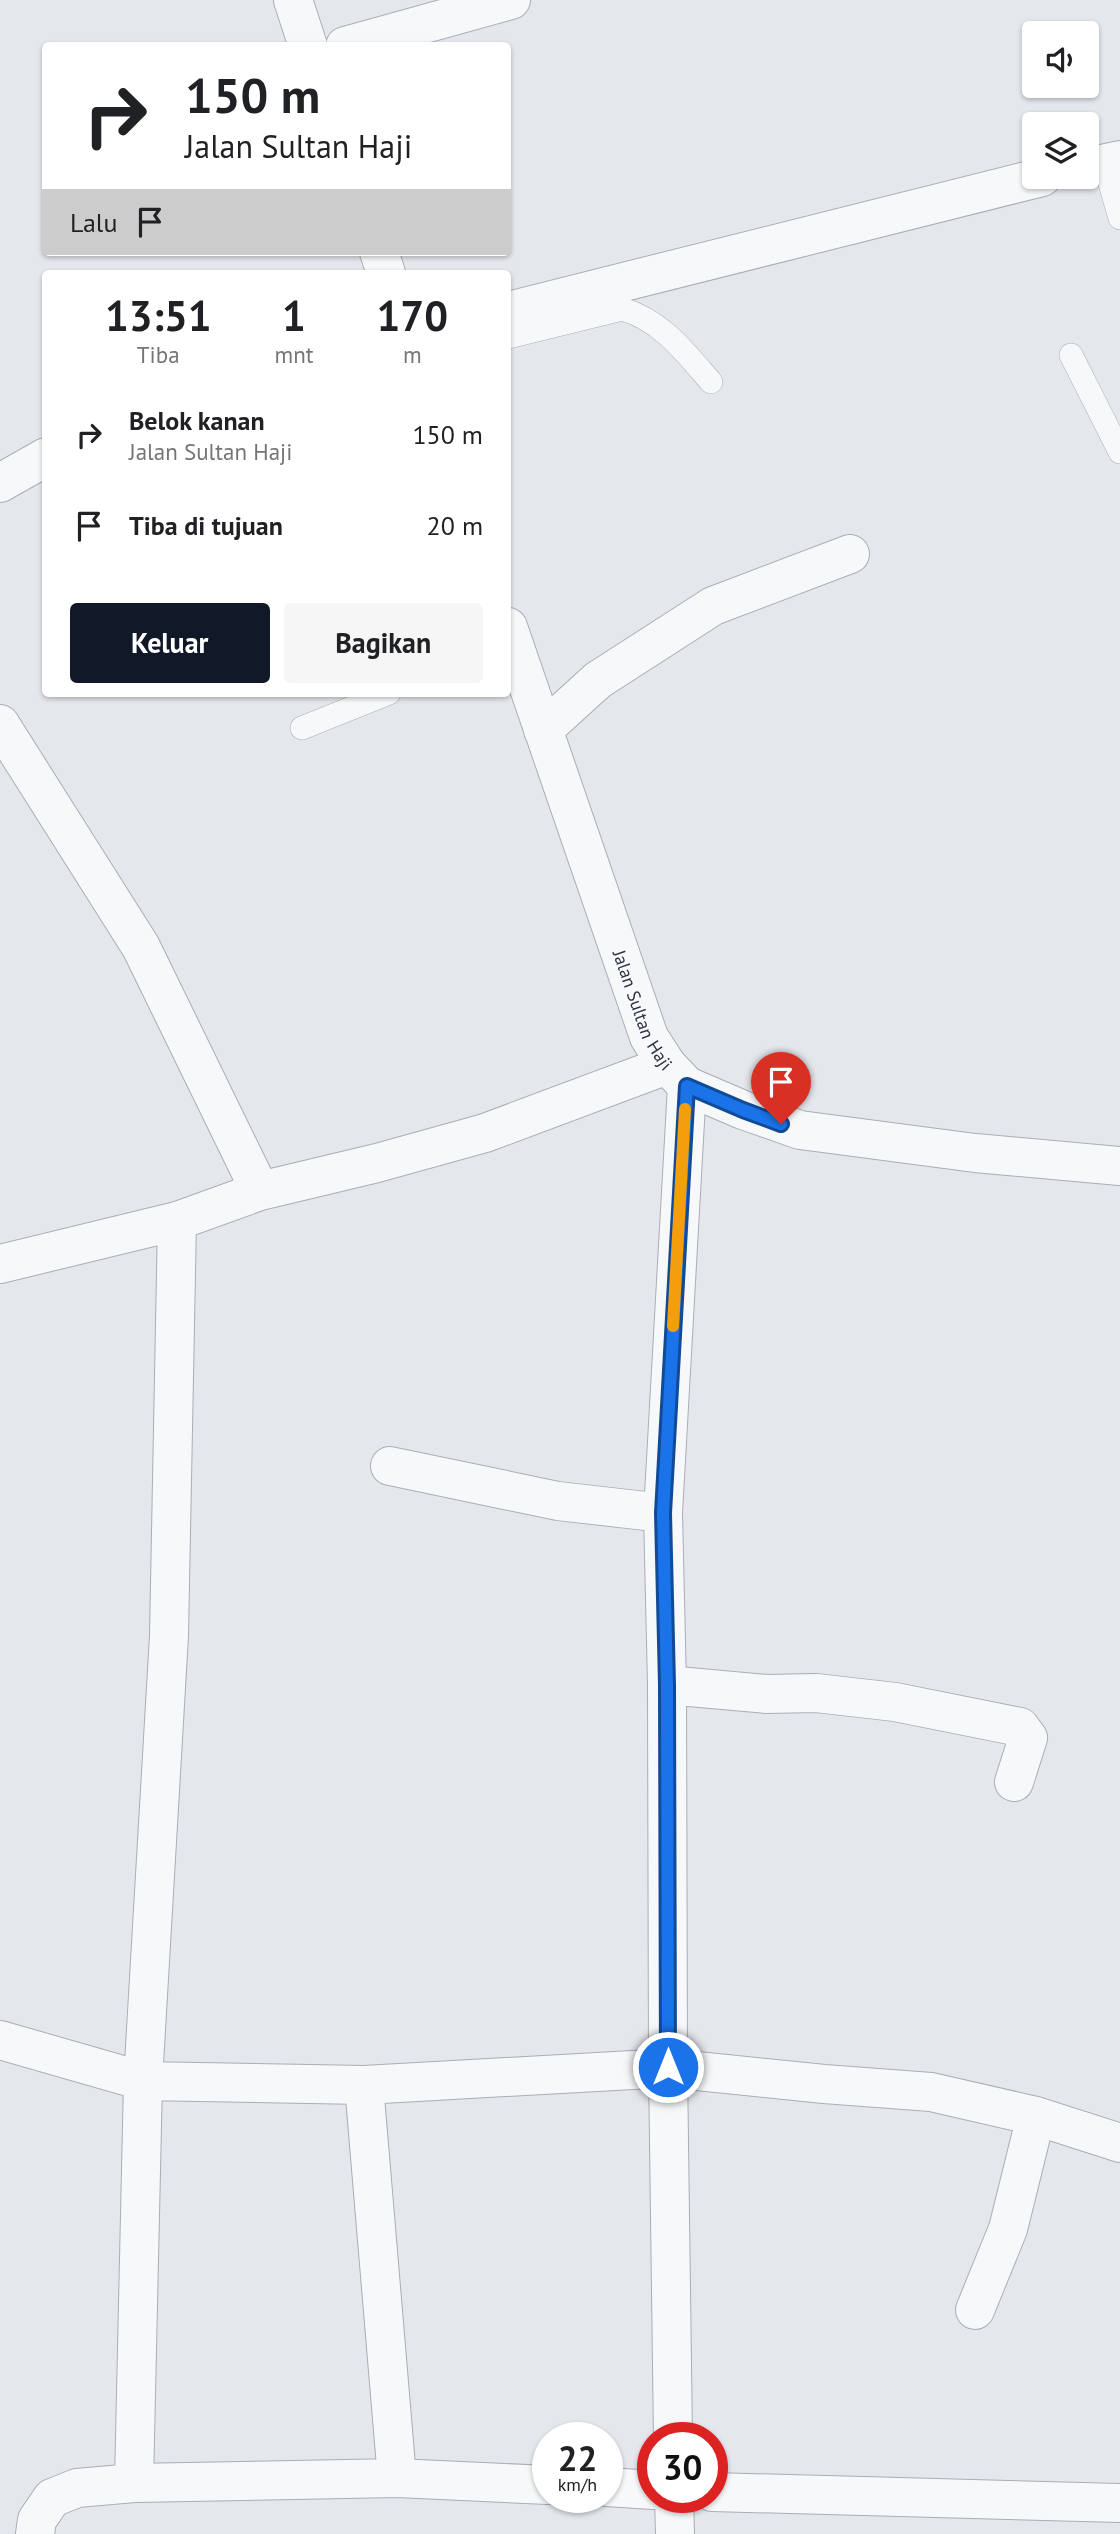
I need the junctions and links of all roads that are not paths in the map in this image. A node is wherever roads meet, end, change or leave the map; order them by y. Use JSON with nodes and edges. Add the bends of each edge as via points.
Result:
{"nodes":[{"id":1,"x":293,"y":0,"type":"edge"},
{"id":2,"x":511,"y":0,"type":"edge"},
{"id":3,"x":307,"y":42,"type":"edge"},
{"id":4,"x":359,"y":42,"type":"edge"},
{"id":5,"x":1103,"y":163,"type":"edge"},
{"id":6,"x":1022,"y":182,"type":"edge"},
{"id":7,"x":1120,"y":218,"type":"edge"},
{"id":8,"x":511,"y":310,"type":"edge"},
{"id":9,"x":511,"y":336,"type":"edge"},
{"id":10,"x":1070,"y":355,"type":"dead end"},
{"id":11,"x":711,"y":382,"type":"dead end"},
{"id":12,"x":1120,"y":452,"type":"edge"},
{"id":13,"x":42,"y":459,"type":"edge"},
{"id":14,"x":0,"y":483,"type":"edge"},
{"id":15,"x":850,"y":554,"type":"dead end"},
{"id":16,"x":511,"y":643,"type":"edge"},
{"id":17,"x":379,"y":697,"type":"edge"},
{"id":18,"x":0,"y":724,"type":"edge"},
{"id":19,"x":302,"y":728,"type":"dead end"},
{"id":20,"x":543,"y":730,"type":"junction"},
{"id":21,"x":677,"y":1075,"type":"junction"},
{"id":22,"x":1120,"y":1166,"type":"edge"},
{"id":23,"x":260,"y":1191,"type":"junction"},
{"id":24,"x":177,"y":1220,"type":"junction"},
{"id":25,"x":0,"y":1264,"type":"edge"},
{"id":26,"x":390,"y":1466,"type":"dead end"},
{"id":27,"x":663,"y":1513,"type":"junction"},
{"id":28,"x":667,"y":1685,"type":"junction"},
{"id":29,"x":1014,"y":1782,"type":"dead end"},
{"id":30,"x":0,"y":2040,"type":"edge"},
{"id":31,"x":668,"y":2067,"type":"junction"},
{"id":32,"x":143,"y":2081,"type":"junction"},
{"id":33,"x":364,"y":2085,"type":"junction"},
{"id":34,"x":1036,"y":2116,"type":"junction"},
{"id":35,"x":1120,"y":2143,"type":"edge"},
{"id":36,"x":975,"y":2310,"type":"dead end"},
{"id":37,"x":673,"y":2422,"type":"edge"},
{"id":38,"x":397,"y":2478,"type":"junction"},
{"id":39,"x":134,"y":2483,"type":"junction"},
{"id":40,"x":532,"y":2484,"type":"edge"},
{"id":41,"x":728,"y":2492,"type":"edge"},
{"id":42,"x":1120,"y":2503,"type":"edge"},
{"id":43,"x":674,"y":2513,"type":"edge"},
{"id":44,"x":35,"y":2534,"type":"edge"},
{"id":45,"x":675,"y":2534,"type":"edge"}],
"edges":[{"from":1,"to":3,"type":"street"},
{"from":2,"to":4,"type":"street"},
{"from":5,"to":7,"type":"lane"},
{"from":6,"to":8,"type":"street"},
{"from":9,"to":11,"type":"lane","via":[[622,309],[662,329]]},
{"from":10,"to":12,"type":"lane"},
{"from":13,"to":14,"type":"street"},
{"from":15,"to":20,"type":"street","via":[[713,606],[598,680]]},
{"from":16,"to":20,"type":"street","name":"Jalan Sultan Haji"},
{"from":17,"to":19,"type":"lane"},
{"from":18,"to":23,"type":"street","via":[[141,947]]},
{"from":20,"to":21,"type":"street","name":"Jalan Sultan Haji","via":[[649,1037]]},
{"from":21,"to":22,"type":"street","name":"Jalan Sultan Haji","via":[[743,1110],[800,1130]]},
{"from":21,"to":23,"type":"street","via":[[485,1133]]},
{"from":21,"to":27,"type":"street"},
{"from":23,"to":24,"type":"street"},
{"from":24,"to":25,"type":"street"},
{"from":24,"to":32,"type":"street","via":[[169,1636]]},
{"from":26,"to":27,"type":"street","via":[[558,1501]]},
{"from":27,"to":28,"type":"street"},
{"from":28,"to":29,"type":"street","via":[[829,1695],[1020,1727],[1028,1738]]},
{"from":28,"to":31,"type":"street"},
{"from":30,"to":32,"type":"street"},
{"from":31,"to":33,"type":"street"},
{"from":31,"to":34,"type":"street","via":[[931,2092]]},
{"from":31,"to":37,"type":"street"},
{"from":32,"to":33,"type":"street"},
{"from":32,"to":39,"type":"street"},
{"from":33,"to":38,"type":"street"},
{"from":34,"to":35,"type":"street"},
{"from":34,"to":36,"type":"street","via":[[1008,2229]]},
{"from":38,"to":39,"type":"street"},
{"from":38,"to":40,"type":"street"},
{"from":39,"to":44,"type":"street","via":[[76,2488],[52,2498],[37,2520]]},
{"from":41,"to":42,"type":"street"},
{"from":43,"to":45,"type":"street"}]}
